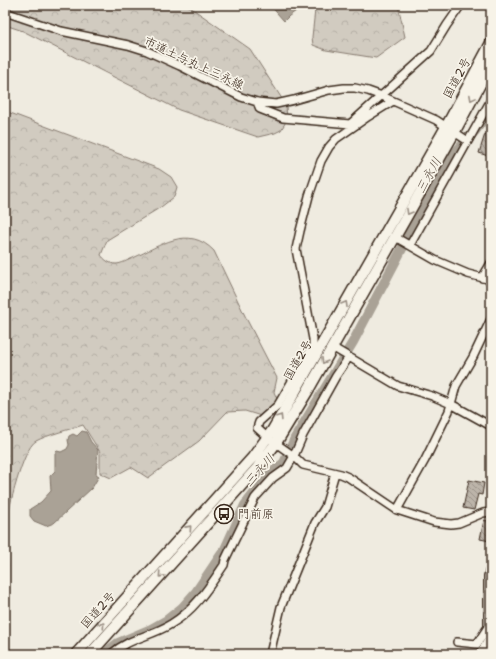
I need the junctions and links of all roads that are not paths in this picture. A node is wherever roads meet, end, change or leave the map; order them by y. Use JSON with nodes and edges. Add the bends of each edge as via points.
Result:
{"nodes":[{"id":1,"x":461,"y":5,"type":"edge"},
{"id":2,"x":5,"y":12,"type":"edge"},
{"id":3,"x":491,"y":43,"type":"edge"},
{"id":4,"x":491,"y":64,"type":"edge"},
{"id":5,"x":483,"y":78,"type":"edge"},
{"id":6,"x":382,"y":96,"type":"junction"},
{"id":7,"x":491,"y":100,"type":"edge"},
{"id":8,"x":393,"y":101,"type":"junction"},
{"id":9,"x":257,"y":102,"type":"junction"},
{"id":10,"x":367,"y":113,"type":"junction"},
{"id":11,"x":450,"y":130,"type":"junction"},
{"id":12,"x":468,"y":141,"type":"junction"},
{"id":13,"x":395,"y":237,"type":"junction"},
{"id":14,"x":410,"y":245,"type":"junction"},
{"id":15,"x":491,"y":263,"type":"edge"},
{"id":16,"x":482,"y":278,"type":"junction"},
{"id":17,"x":491,"y":280,"type":"edge"},
{"id":18,"x":491,"y":319,"type":"edge"},
{"id":19,"x":335,"y":349,"type":"junction"},
{"id":20,"x":348,"y":356,"type":"junction"},
{"id":21,"x":451,"y":404,"type":"junction"},
{"id":22,"x":491,"y":426,"type":"edge"},
{"id":23,"x":267,"y":437,"type":"junction"},
{"id":24,"x":279,"y":445,"type":"junction"},
{"id":25,"x":293,"y":455,"type":"junction"},
{"id":26,"x":335,"y":473,"type":"junction"},
{"id":27,"x":397,"y":510,"type":"junction"},
{"id":28,"x":491,"y":512,"type":"edge"},
{"id":29,"x":491,"y":566,"type":"edge"},
{"id":30,"x":489,"y":628,"type":"edge"},
{"id":31,"x":491,"y":635,"type":"edge"},
{"id":32,"x":457,"y":642,"type":"dead end"},
{"id":33,"x":76,"y":654,"type":"edge"},
{"id":34,"x":90,"y":654,"type":"edge"},
{"id":35,"x":111,"y":654,"type":"edge"},
{"id":36,"x":270,"y":654,"type":"edge"},
{"id":37,"x":480,"y":654,"type":"edge"}],
"edges":[{"from":1,"to":6,"type":"street","via":[[431,51]]},
{"from":2,"to":9,"type":"street","name":"市道土与丸上三永線","via":[[61,31],[146,51],[234,94]]},
{"from":3,"to":5,"type":"highway","name":"国道2号"},
{"from":4,"to":5,"type":"highway","name":"国道2号"},
{"from":5,"to":11,"type":"highway","name":"国道2号"},
{"from":6,"to":8,"type":"street"},
{"from":6,"to":9,"type":"street","via":[[355,88],[344,88],[276,104]]},
{"from":6,"to":10,"type":"street"},
{"from":7,"to":12,"type":"street"},
{"from":8,"to":10,"type":"street"},
{"from":8,"to":11,"type":"street","via":[[436,120]]},
{"from":9,"to":10,"type":"street","via":[[260,109],[283,118],[350,124]]},
{"from":10,"to":23,"type":"street","via":[[329,147],[321,161],[312,189],[296,249],[313,345],[278,405],[258,422],[257,428]]},
{"from":11,"to":12,"type":"street"},
{"from":11,"to":13,"type":"highway","name":"国道2号","one_way":true},
{"from":23,"to":11,"type":"highway","name":"国道2号","one_way":true},
{"from":12,"to":14,"type":"street"},
{"from":13,"to":14,"type":"street"},
{"from":13,"to":19,"type":"highway","name":"国道2号"},
{"from":14,"to":16,"type":"street","via":[[435,260]]},
{"from":15,"to":16,"type":"street"},
{"from":16,"to":17,"type":"street"},
{"from":18,"to":21,"type":"street","via":[[456,386]]},
{"from":19,"to":20,"type":"street"},
{"from":19,"to":24,"type":"highway","name":"国道2号","one_way":true},
{"from":20,"to":21,"type":"street","via":[[398,386]]},
{"from":20,"to":25,"type":"street"},
{"from":21,"to":22,"type":"street"},
{"from":21,"to":27,"type":"street","via":[[429,453]]},
{"from":23,"to":24,"type":"street"},
{"from":33,"to":23,"type":"highway","name":"国道2号","one_way":true,"via":[[253,457]]},
{"from":24,"to":25,"type":"street"},
{"from":24,"to":34,"type":"highway","name":"国道2号","one_way":true},
{"from":25,"to":26,"type":"street","via":[[303,465]]},
{"from":25,"to":35,"type":"street","via":[[287,468],[273,478],[255,498],[224,560],[224,565],[200,600],[172,624],[132,640]]},
{"from":26,"to":27,"type":"street","via":[[348,477]]},
{"from":26,"to":36,"type":"street","via":[[325,507],[315,523],[281,607]]},
{"from":27,"to":28,"type":"street","via":[[434,522],[450,524]]},
{"from":29,"to":30,"type":"street","via":[[488,576]]},
{"from":30,"to":32,"type":"street","via":[[477,644]]},
{"from":31,"to":37,"type":"street"}]}
